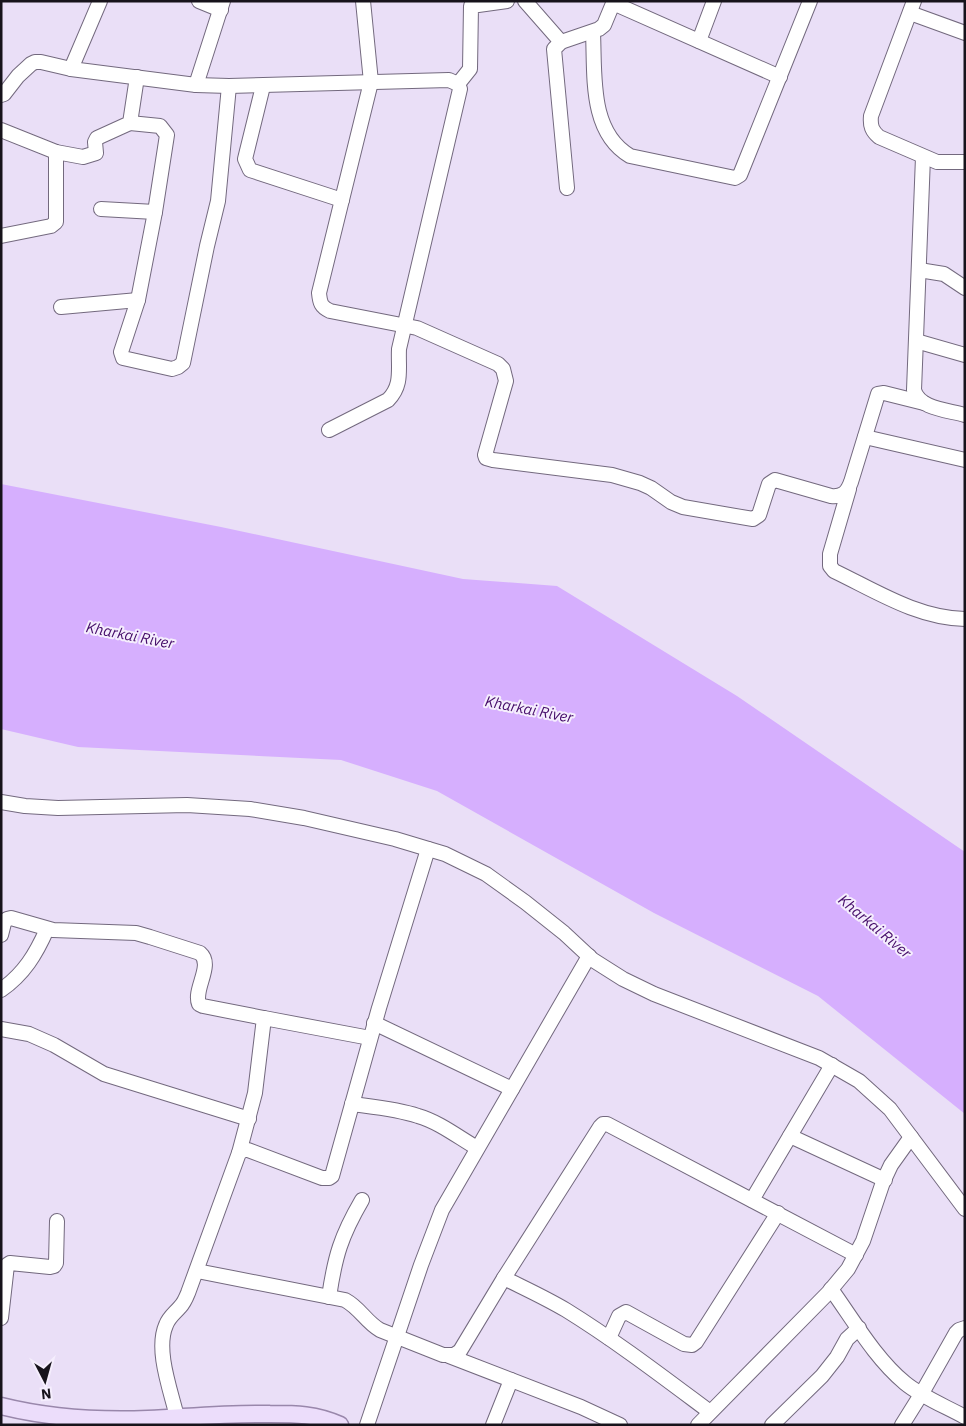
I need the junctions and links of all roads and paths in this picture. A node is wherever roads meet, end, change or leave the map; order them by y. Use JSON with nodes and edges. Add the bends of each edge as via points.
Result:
{"nodes":[{"id":1,"x":100,"y":1,"type":"edge"},
{"id":2,"x":200,"y":1,"type":"edge"},
{"id":3,"x":363,"y":1,"type":"edge"},
{"id":4,"x":507,"y":1,"type":"edge"},
{"id":5,"x":526,"y":1,"type":"edge"},
{"id":6,"x":714,"y":1,"type":"edge"},
{"id":7,"x":810,"y":1,"type":"edge"},
{"id":8,"x":614,"y":2,"type":"edge"},
{"id":9,"x":222,"y":5,"type":"edge"},
{"id":10,"x":912,"y":7,"type":"edge"},
{"id":11,"x":592,"y":33,"type":"junction"},
{"id":12,"x":965,"y":33,"type":"edge"},
{"id":13,"x":698,"y":41,"type":"junction"},
{"id":14,"x":561,"y":42,"type":"junction"},
{"id":15,"x":70,"y":69,"type":"junction"},
{"id":16,"x":137,"y":77,"type":"junction"},
{"id":17,"x":780,"y":77,"type":"junction"},
{"id":18,"x":371,"y":82,"type":"junction"},
{"id":19,"x":458,"y":84,"type":"junction"},
{"id":20,"x":196,"y":85,"type":"junction"},
{"id":21,"x":229,"y":86,"type":"junction"},
{"id":22,"x":263,"y":86,"type":"junction"},
{"id":23,"x":2,"y":96,"type":"edge"},
{"id":24,"x":130,"y":123,"type":"junction"},
{"id":25,"x":1,"y":130,"type":"edge"},
{"id":26,"x":56,"y":152,"type":"junction"},
{"id":27,"x":923,"y":157,"type":"junction"},
{"id":28,"x":965,"y":162,"type":"edge"},
{"id":29,"x":567,"y":188,"type":"dead end"},
{"id":30,"x":342,"y":200,"type":"junction"},
{"id":31,"x":101,"y":209,"type":"dead end"},
{"id":32,"x":155,"y":212,"type":"junction"},
{"id":33,"x":1,"y":236,"type":"edge"},
{"id":34,"x":919,"y":270,"type":"junction"},
{"id":35,"x":965,"y":288,"type":"edge"},
{"id":36,"x":138,"y":300,"type":"junction"},
{"id":37,"x":61,"y":307,"type":"dead end"},
{"id":38,"x":405,"y":325,"type":"junction"},
{"id":39,"x":916,"y":341,"type":"junction"},
{"id":40,"x":965,"y":355,"type":"edge"},
{"id":41,"x":924,"y":403,"type":"junction"},
{"id":42,"x":965,"y":415,"type":"edge"},
{"id":43,"x":328,"y":430,"type":"dead end"},
{"id":44,"x":865,"y":437,"type":"junction"},
{"id":45,"x":965,"y":460,"type":"edge"},
{"id":46,"x":848,"y":489,"type":"junction"},
{"id":47,"x":965,"y":619,"type":"edge"},
{"id":48,"x":1,"y":802,"type":"edge"},
{"id":49,"x":428,"y":849,"type":"junction"},
{"id":50,"x":48,"y":929,"type":"junction"},
{"id":51,"x":2,"y":931,"type":"edge"},
{"id":52,"x":589,"y":956,"type":"junction"},
{"id":53,"x":1,"y":990,"type":"edge"},
{"id":54,"x":264,"y":1018,"type":"junction"},
{"id":55,"x":374,"y":1023,"type":"junction"},
{"id":56,"x":1,"y":1029,"type":"edge"},
{"id":57,"x":370,"y":1038,"type":"junction"},
{"id":58,"x":832,"y":1065,"type":"junction"},
{"id":59,"x":512,"y":1089,"type":"junction"},
{"id":60,"x":352,"y":1104,"type":"junction"},
{"id":61,"x":249,"y":1119,"type":"junction"},
{"id":62,"x":790,"y":1136,"type":"junction"},
{"id":63,"x":911,"y":1137,"type":"junction"},
{"id":64,"x":477,"y":1148,"type":"junction"},
{"id":65,"x":239,"y":1153,"type":"junction"},
{"id":66,"x":885,"y":1180,"type":"junction"},
{"id":67,"x":362,"y":1200,"type":"dead end"},
{"id":68,"x":752,"y":1200,"type":"junction"},
{"id":69,"x":965,"y":1209,"type":"edge"},
{"id":70,"x":778,"y":1213,"type":"junction"},
{"id":71,"x":57,"y":1221,"type":"dead end"},
{"id":72,"x":856,"y":1255,"type":"junction"},
{"id":73,"x":196,"y":1271,"type":"junction"},
{"id":74,"x":504,"y":1278,"type":"junction"},
{"id":75,"x":831,"y":1290,"type":"junction"},
{"id":76,"x":330,"y":1297,"type":"junction"},
{"id":77,"x":1,"y":1318,"type":"edge"},
{"id":78,"x":859,"y":1328,"type":"junction"},
{"id":79,"x":965,"y":1328,"type":"edge"},
{"id":80,"x":397,"y":1337,"type":"junction"},
{"id":81,"x":609,"y":1338,"type":"junction"},
{"id":82,"x":449,"y":1356,"type":"junction"},
{"id":83,"x":511,"y":1380,"type":"junction"},
{"id":84,"x":922,"y":1394,"type":"junction"},
{"id":85,"x":1,"y":1406,"type":"edge"},
{"id":86,"x":710,"y":1412,"type":"junction"},
{"id":87,"x":177,"y":1417,"type":"junction"},
{"id":88,"x":965,"y":1417,"type":"edge"},
{"id":89,"x":340,"y":1425,"type":"edge"},
{"id":90,"x":367,"y":1425,"type":"edge"},
{"id":91,"x":493,"y":1425,"type":"edge"},
{"id":92,"x":620,"y":1425,"type":"edge"},
{"id":93,"x":698,"y":1425,"type":"edge"},
{"id":94,"x":772,"y":1425,"type":"edge"},
{"id":95,"x":902,"y":1425,"type":"edge"}],
"edges":[{"from":1,"to":15,"type":"street"},
{"from":2,"to":9,"type":"street"},
{"from":3,"to":18,"type":"street"},
{"from":4,"to":19,"type":"street","via":[[471,6],[470,69]]},
{"from":5,"to":14,"type":"street"},
{"from":6,"to":13,"type":"street"},
{"from":7,"to":17,"type":"street"},
{"from":8,"to":11,"type":"street","via":[[604,25]]},
{"from":8,"to":13,"type":"street"},
{"from":9,"to":20,"type":"street"},
{"from":10,"to":12,"type":"street"},
{"from":10,"to":27,"type":"street","via":[[870,124],[872,132],[880,137]]},
{"from":11,"to":14,"type":"street"},
{"from":11,"to":17,"type":"street","via":[[600,118],[612,141],[620,151],[630,156],[738,177]]},
{"from":13,"to":17,"type":"street"},
{"from":14,"to":29,"type":"street","via":[[553,55]]},
{"from":15,"to":16,"type":"street"},
{"from":15,"to":23,"type":"street","via":[[42,62],[31,64]]},
{"from":16,"to":20,"type":"street"},
{"from":16,"to":24,"type":"street"},
{"from":18,"to":19,"type":"street","via":[[449,80]]},
{"from":18,"to":22,"type":"street"},
{"from":18,"to":30,"type":"street"},
{"from":19,"to":38,"type":"street","via":[[460,89]]},
{"from":20,"to":21,"type":"street"},
{"from":21,"to":22,"type":"street"},
{"from":21,"to":36,"type":"street","via":[[218,201],[183,363],[178,367],[166,369],[123,358],[121,352]]},
{"from":22,"to":30,"type":"street","via":[[246,159],[250,170]]},
{"from":24,"to":26,"type":"street","via":[[97,138],[96,153],[83,157]]},
{"from":24,"to":32,"type":"street","via":[[160,126],[167,135]]},
{"from":25,"to":26,"type":"street"},
{"from":26,"to":33,"type":"street","via":[[56,222],[51,226]]},
{"from":27,"to":28,"type":"street","via":[[943,163]]},
{"from":27,"to":34,"type":"street"},
{"from":30,"to":38,"type":"street","via":[[319,293],[323,308]]},
{"from":31,"to":32,"type":"street"},
{"from":32,"to":36,"type":"street"},
{"from":34,"to":35,"type":"street","via":[[944,274]]},
{"from":34,"to":39,"type":"street"},
{"from":36,"to":37,"type":"street"},
{"from":38,"to":43,"type":"street","via":[[395,393],[388,400]]},
{"from":38,"to":46,"type":"street","via":[[430,333],[503,369],[506,381],[485,455],[489,459],[626,478],[651,488],[683,508],[748,520],[759,516],[769,484],[775,480],[830,496],[844,494]]},
{"from":39,"to":40,"type":"street"},
{"from":39,"to":41,"type":"street","via":[[914,390]]},
{"from":41,"to":42,"type":"street"},
{"from":41,"to":44,"type":"street","via":[[878,394]]},
{"from":44,"to":45,"type":"street"},
{"from":44,"to":46,"type":"street"},
{"from":46,"to":47,"type":"street","via":[[829,560],[834,571],[910,608],[936,617]]},
{"from":48,"to":49,"type":"street","via":[[58,808],[187,805],[250,809],[304,818]]},
{"from":49,"to":52,"type":"street","via":[[486,874]]},
{"from":49,"to":55,"type":"street"},
{"from":50,"to":51,"type":"street","via":[[11,918],[5,920]]},
{"from":50,"to":53,"type":"street","via":[[25,970]]},
{"from":50,"to":54,"type":"street","via":[[150,936],[200,953],[206,962],[198,993],[199,1004]]},
{"from":52,"to":58,"type":"street","via":[[623,979],[654,994]]},
{"from":52,"to":59,"type":"street"},
{"from":54,"to":57,"type":"street"},
{"from":54,"to":61,"type":"street","via":[[257,1084]]},
{"from":55,"to":57,"type":"street"},
{"from":55,"to":59,"type":"street"},
{"from":56,"to":61,"type":"street","via":[[29,1034],[104,1074]]},
{"from":57,"to":60,"type":"street"},
{"from":58,"to":62,"type":"street"},
{"from":58,"to":63,"type":"street","via":[[860,1081],[890,1109]]},
{"from":59,"to":64,"type":"street"},
{"from":60,"to":64,"type":"street","via":[[419,1116]]},
{"from":60,"to":65,"type":"street","via":[[329,1178],[248,1150]]},
{"from":61,"to":65,"type":"street"},
{"from":62,"to":66,"type":"street"},
{"from":62,"to":68,"type":"street"},
{"from":63,"to":66,"type":"street","via":[[891,1165]]},
{"from":63,"to":69,"type":"street"},
{"from":64,"to":80,"type":"street","via":[[432,1232]]},
{"from":65,"to":73,"type":"street"},
{"from":66,"to":72,"type":"street"},
{"from":67,"to":76,"type":"street","via":[[339,1246]]},
{"from":68,"to":70,"type":"street"},
{"from":68,"to":74,"type":"street","via":[[610,1124],[603,1124]]},
{"from":70,"to":72,"type":"street"},
{"from":70,"to":81,"type":"street","via":[[692,1345],[684,1344],[626,1312],[619,1316]]},
{"from":71,"to":77,"type":"street","via":[[54,1266],[10,1263],[7,1266]]},
{"from":72,"to":75,"type":"street"},
{"from":73,"to":76,"type":"street"},
{"from":73,"to":87,"type":"street","via":[[181,1306],[165,1327],[162,1344]]},
{"from":74,"to":81,"type":"street","via":[[564,1309]]},
{"from":74,"to":82,"type":"street","via":[[460,1351]]},
{"from":75,"to":78,"type":"street"},
{"from":75,"to":86,"type":"street"},
{"from":76,"to":80,"type":"street","via":[[354,1304],[373,1326]]},
{"from":78,"to":84,"type":"street","via":[[888,1367]]},
{"from":78,"to":94,"type":"street","via":[[822,1376]]},
{"from":79,"to":84,"type":"street","via":[[956,1333]]},
{"from":80,"to":82,"type":"street"},
{"from":80,"to":90,"type":"street"},
{"from":81,"to":86,"type":"street"},
{"from":82,"to":83,"type":"street"},
{"from":83,"to":91,"type":"street"},
{"from":83,"to":92,"type":"street"},
{"from":84,"to":88,"type":"street"},
{"from":84,"to":95,"type":"street"},
{"from":85,"to":87,"type":"main road","via":[[82,1419]]},
{"from":86,"to":93,"type":"street"},
{"from":87,"to":89,"type":"main road","via":[[305,1414]]}]}
